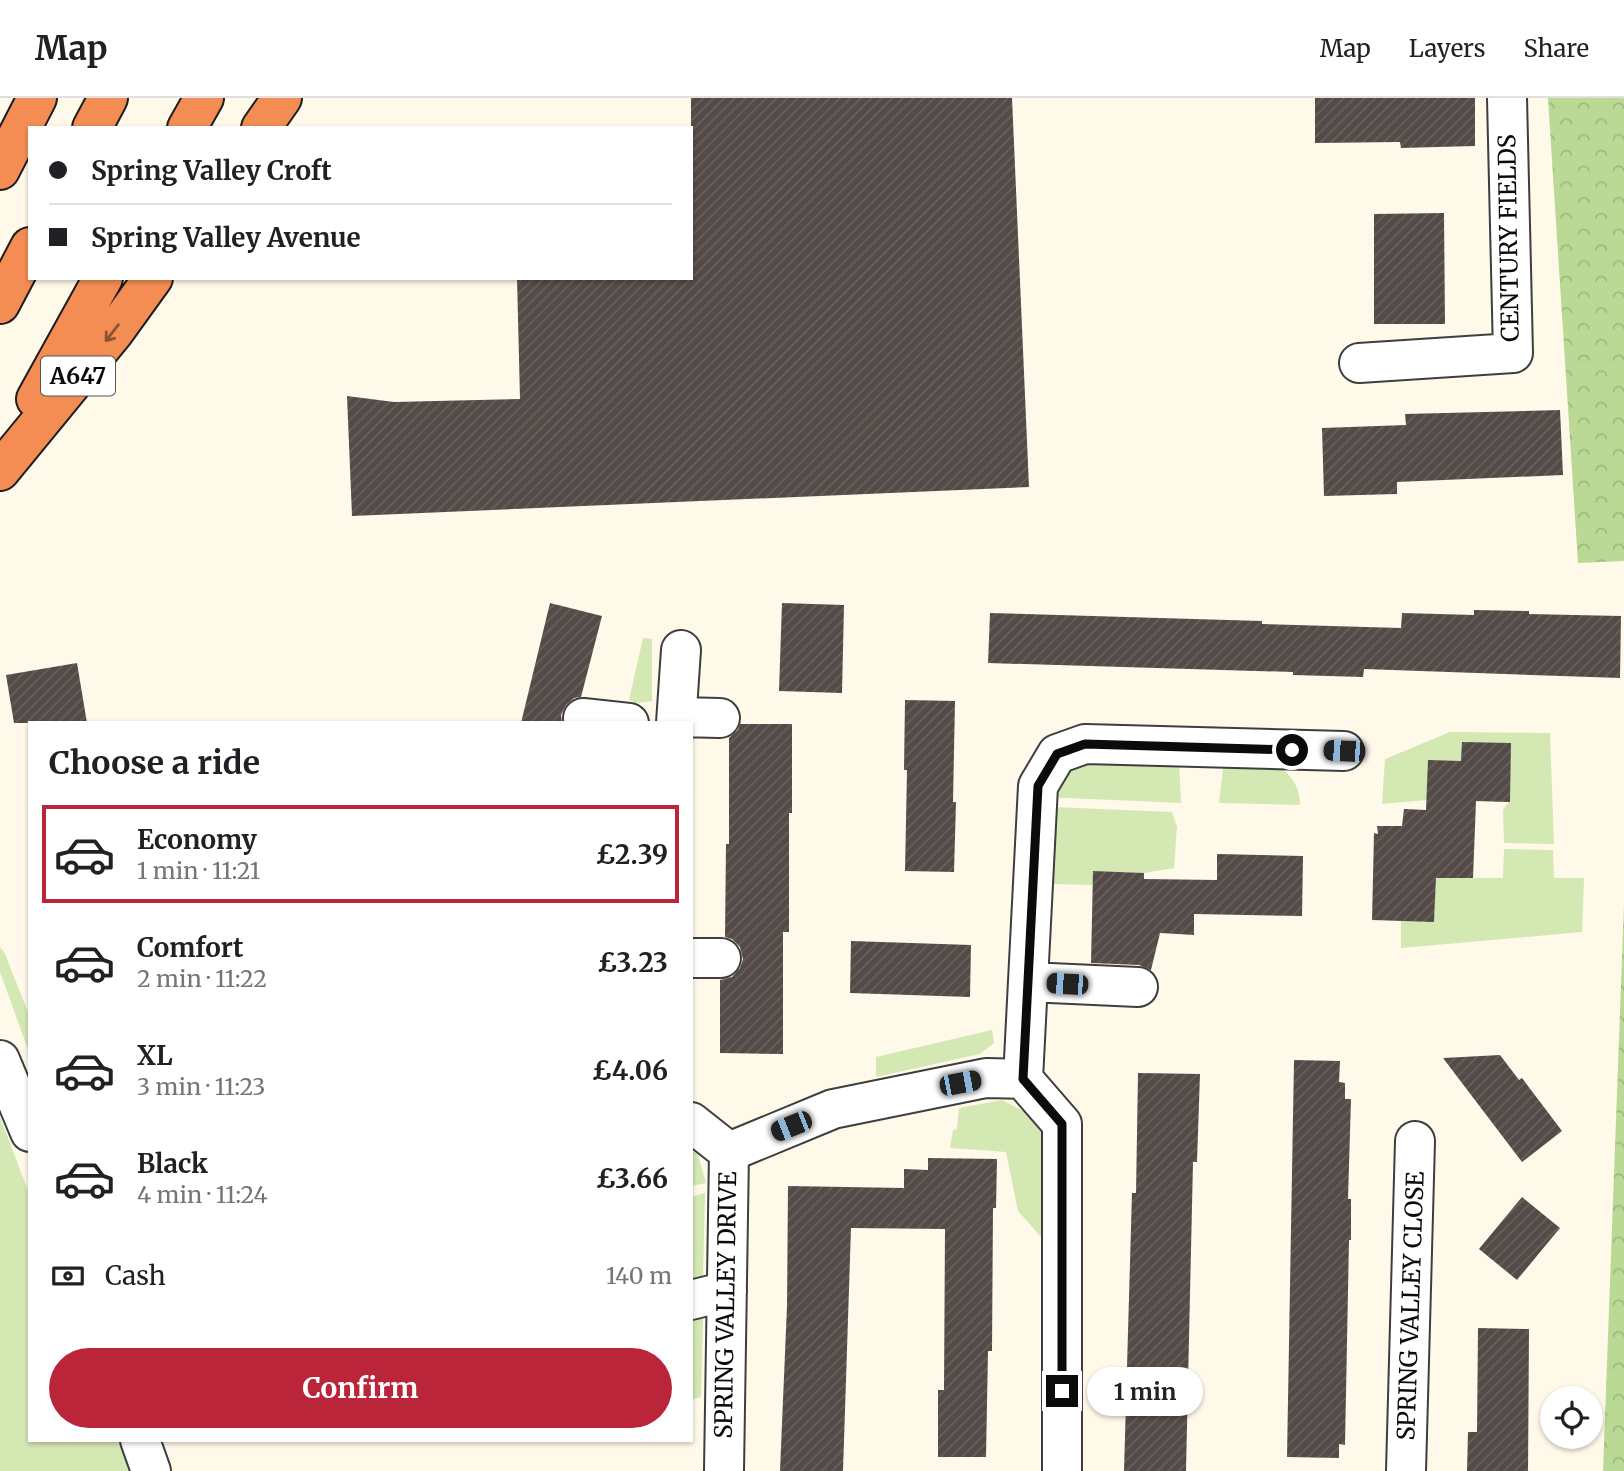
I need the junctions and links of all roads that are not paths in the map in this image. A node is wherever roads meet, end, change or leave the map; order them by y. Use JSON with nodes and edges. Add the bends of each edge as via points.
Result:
{"nodes":[{"id":1,"x":37,"y":98,"type":"edge"},
{"id":2,"x":108,"y":98,"type":"edge"},
{"id":3,"x":204,"y":98,"type":"edge"},
{"id":4,"x":282,"y":98,"type":"edge"},
{"id":5,"x":1507,"y":98,"type":"edge"},
{"id":6,"x":93,"y":126,"type":"edge"},
{"id":7,"x":188,"y":126,"type":"edge"},
{"id":8,"x":262,"y":126,"type":"edge"},
{"id":9,"x":0,"y":170,"type":"edge"},
{"id":10,"x":28,"y":251,"type":"edge"},
{"id":11,"x":102,"y":280,"type":"edge"},
{"id":12,"x":152,"y":280,"type":"edge"},
{"id":13,"x":0,"y":304,"type":"edge"},
{"id":14,"x":1359,"y":363,"type":"dead end"},
{"id":15,"x":0,"y":464,"type":"edge"},
{"id":16,"x":0,"y":471,"type":"edge"},
{"id":17,"x":681,"y":650,"type":"dead end"},
{"id":18,"x":583,"y":718,"type":"dead end"},
{"id":19,"x":720,"y":718,"type":"dead end"},
{"id":20,"x":676,"y":720,"type":"edge"},
{"id":21,"x":611,"y":721,"type":"edge"},
{"id":22,"x":1344,"y":751,"type":"dead end"},
{"id":23,"x":1028,"y":982,"type":"junction"},
{"id":24,"x":1138,"y":987,"type":"dead end"},
{"id":25,"x":0,"y":1060,"type":"edge"},
{"id":26,"x":1023,"y":1079,"type":"junction"},
{"id":27,"x":693,"y":1124,"type":"edge"},
{"id":28,"x":28,"y":1127,"type":"edge"},
{"id":29,"x":1415,"y":1141,"type":"dead end"},
{"id":30,"x":729,"y":1152,"type":"junction"},
{"id":31,"x":709,"y":1295,"type":"edge"},
{"id":32,"x":141,"y":1442,"type":"edge"},
{"id":33,"x":151,"y":1471,"type":"edge"},
{"id":34,"x":724,"y":1471,"type":"edge"},
{"id":35,"x":1062,"y":1471,"type":"edge"},
{"id":36,"x":1406,"y":1471,"type":"edge"}],
"edges":[{"from":1,"to":9,"type":"highway"},
{"from":2,"to":6,"type":"highway"},
{"from":3,"to":7,"type":"highway"},
{"from":4,"to":8,"type":"highway"},
{"from":5,"to":14,"type":"street","name":"CENTURY FIELDS","via":[[1513,353]]},
{"from":10,"to":13,"type":"highway"},
{"from":11,"to":15,"type":"highway","number":"A647"},
{"from":12,"to":16,"type":"highway","number":"A647","one_way":true},
{"from":17,"to":20,"type":"street"},
{"from":18,"to":21,"type":"street"},
{"from":19,"to":20,"type":"street"},
{"from":22,"to":23,"type":"street","via":[[1085,744],[1057,754],[1038,786]]},
{"from":23,"to":24,"type":"street"},
{"from":23,"to":26,"type":"street"},
{"from":25,"to":28,"type":"street"},
{"from":26,"to":30,"type":"street","name":"SPRING VALLEY DRIVE","via":[[986,1078],[833,1109]]},
{"from":26,"to":35,"type":"street","via":[[1062,1124]]},
{"from":27,"to":30,"type":"street"},
{"from":29,"to":36,"type":"street","name":"SPRING VALLEY CLOSE"},
{"from":30,"to":31,"type":"street","name":"SPRING VALLEY DRIVE"},
{"from":31,"to":34,"type":"street","name":"SPRING VALLEY DRIVE"},
{"from":32,"to":33,"type":"street"}]}
